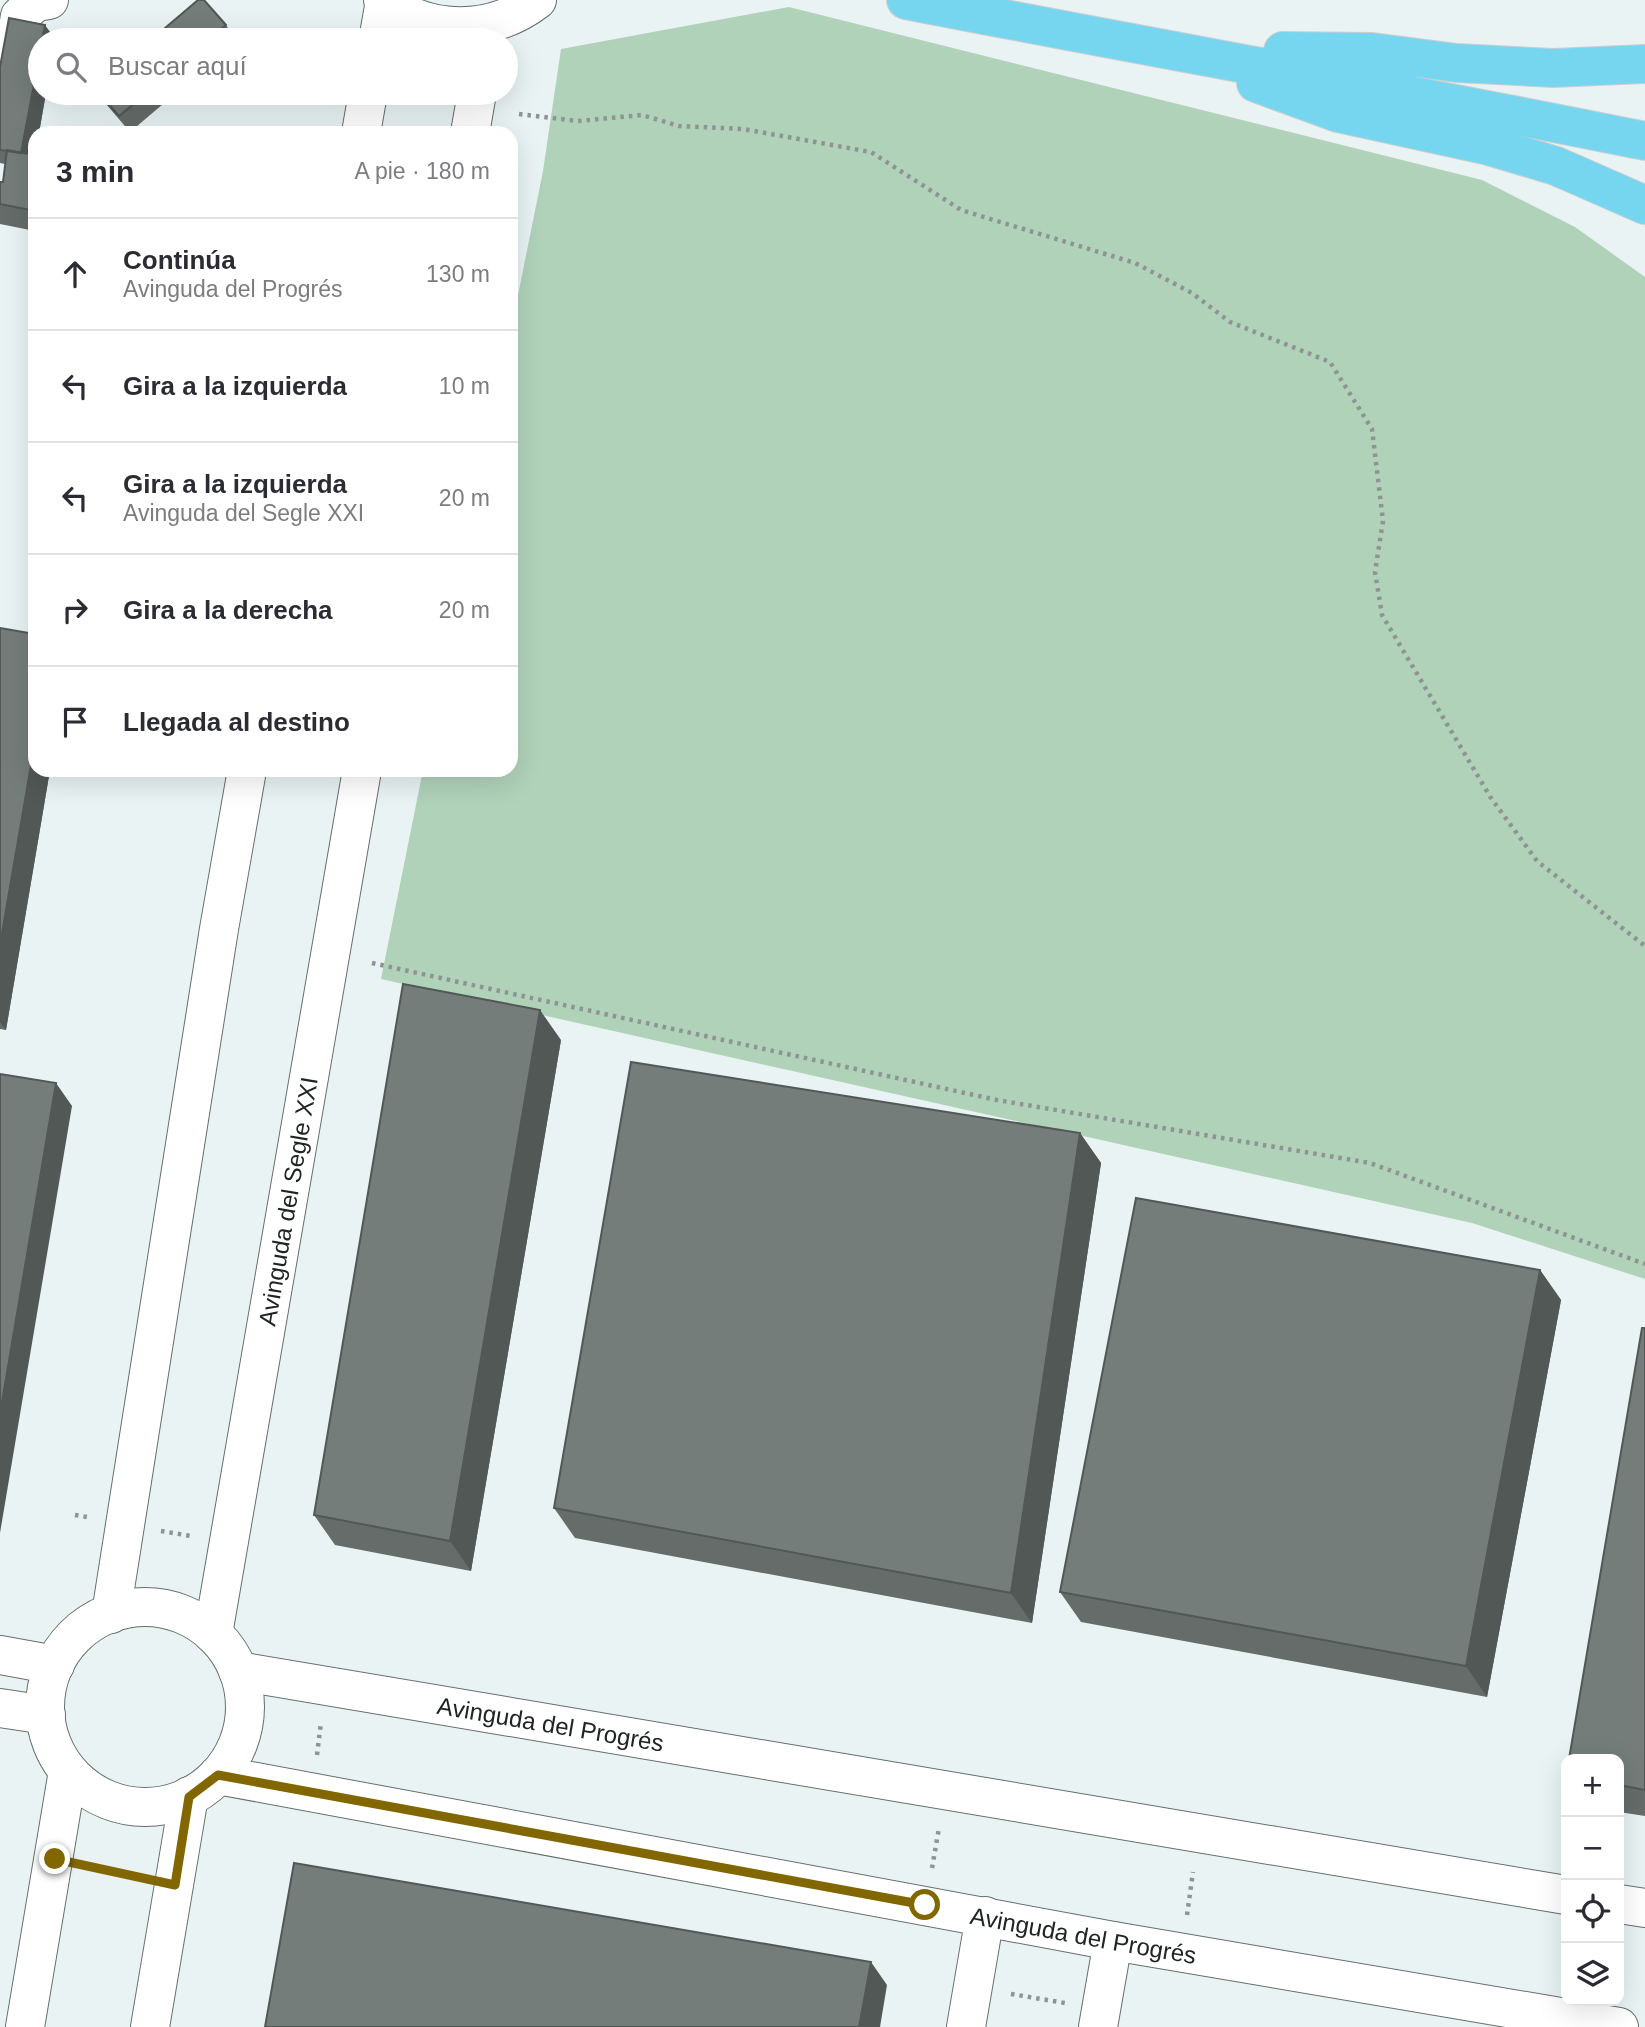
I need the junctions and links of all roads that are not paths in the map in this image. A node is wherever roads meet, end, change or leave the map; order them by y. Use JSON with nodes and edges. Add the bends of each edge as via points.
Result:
{"nodes":[{"id":1,"x":49,"y":0,"type":"edge"},
{"id":2,"x":537,"y":0,"type":"edge"},
{"id":3,"x":906,"y":0,"type":"edge"},
{"id":4,"x":384,"y":1,"type":"edge"},
{"id":5,"x":380,"y":28,"type":"edge"},
{"id":6,"x":467,"y":28,"type":"edge"},
{"id":7,"x":494,"y":28,"type":"edge"},
{"id":8,"x":1168,"y":51,"type":"junction"},
{"id":9,"x":1645,"y":64,"type":"edge"},
{"id":10,"x":366,"y":105,"type":"edge"},
{"id":11,"x":475,"y":105,"type":"edge"},
{"id":12,"x":362,"y":126,"type":"edge"},
{"id":13,"x":471,"y":126,"type":"edge"},
{"id":14,"x":0,"y":131,"type":"edge"},
{"id":15,"x":1645,"y":141,"type":"edge"},
{"id":16,"x":1645,"y":205,"type":"edge"},
{"id":17,"x":246,"y":777,"type":"edge"},
{"id":18,"x":361,"y":777,"type":"edge"},
{"id":19,"x":111,"y":1614,"type":"junction"},
{"id":20,"x":213,"y":1634,"type":"junction"},
{"id":21,"x":0,"y":1655,"type":"edge"},
{"id":22,"x":55,"y":1665,"type":"junction"},
{"id":23,"x":238,"y":1671,"type":"junction"},
{"id":24,"x":0,"y":1708,"type":"edge"},
{"id":25,"x":46,"y":1715,"type":"junction"},
{"id":26,"x":68,"y":1771,"type":"junction"},
{"id":27,"x":203,"y":1786,"type":"junction"},
{"id":28,"x":1561,"y":1893,"type":"edge"},
{"id":29,"x":1624,"y":1905,"type":"edge"},
{"id":30,"x":1645,"y":1908,"type":"edge"},
{"id":31,"x":985,"y":1916,"type":"junction"},
{"id":32,"x":1113,"y":1941,"type":"junction"},
{"id":33,"x":1099,"y":2018,"type":"edge"},
{"id":34,"x":25,"y":2027,"type":"edge"},
{"id":35,"x":150,"y":2027,"type":"edge"},
{"id":36,"x":966,"y":2027,"type":"edge"},
{"id":37,"x":1619,"y":2027,"type":"edge"}],
"edges":[{"from":1,"to":14,"type":"street","via":[[36,2],[20,16]]},
{"from":2,"to":7,"type":"street"},
{"from":3,"to":8,"type":"highway"},
{"from":4,"to":5,"type":"street"},
{"from":4,"to":6,"type":"street","via":[[409,16]]},
{"from":8,"to":9,"type":"highway","via":[[1372,52],[1457,64],[1553,68]]},
{"from":8,"to":15,"type":"highway","via":[[1357,83]]},
{"from":8,"to":16,"type":"highway","via":[[1338,113],[1489,146],[1556,166]]},
{"from":10,"to":12,"type":"street"},
{"from":11,"to":13,"type":"street"},
{"from":17,"to":19,"type":"street"},
{"from":18,"to":20,"type":"street","name":"Avinguda del Segle XXI"},
{"from":19,"to":20,"type":"street","via":[[157,1608],[188,1617]]},
{"from":19,"to":22,"type":"street","via":[[78,1634]]},
{"from":20,"to":23,"type":"street"},
{"from":21,"to":22,"type":"street"},
{"from":22,"to":25,"type":"street"},
{"from":23,"to":27,"type":"street","via":[[245,1698],[243,1726],[234,1752]]},
{"from":23,"to":28,"type":"street","name":"Avinguda del Progrés"},
{"from":24,"to":25,"type":"street"},
{"from":25,"to":26,"type":"street","via":[[55,1751]]},
{"from":26,"to":27,"type":"street","via":[[90,1791],[131,1806],[160,1805]]},
{"from":26,"to":34,"type":"street"},
{"from":27,"to":31,"type":"street","name":"Avinguda del Progrés"},
{"from":27,"to":35,"type":"street","via":[[175,1885]]},
{"from":29,"to":30,"type":"street"},
{"from":31,"to":32,"type":"street","name":"Avinguda del Progrés"},
{"from":31,"to":36,"type":"street"},
{"from":32,"to":33,"type":"street"},
{"from":32,"to":37,"type":"street","name":"Avinguda del Progrés"}]}
